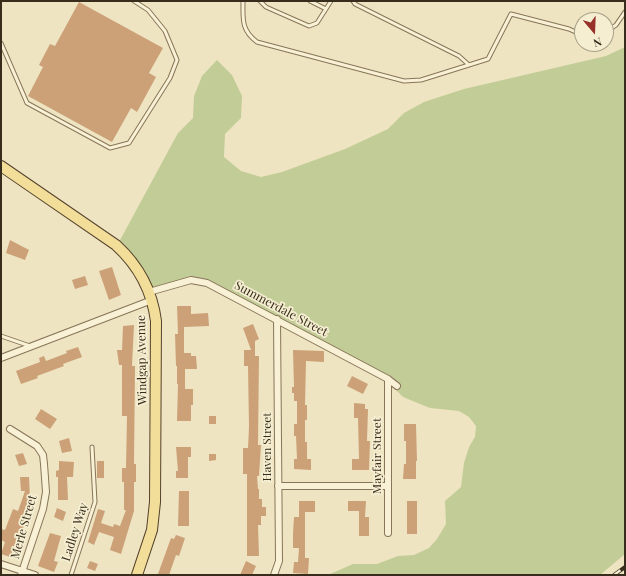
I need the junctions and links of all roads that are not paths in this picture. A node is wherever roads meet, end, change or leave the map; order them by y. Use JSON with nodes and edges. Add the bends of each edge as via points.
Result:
{"nodes":[{"id":1,"x":134,"y":1,"type":"edge"},
{"id":2,"x":243,"y":1,"type":"edge"},
{"id":3,"x":260,"y":1,"type":"edge"},
{"id":4,"x":310,"y":1,"type":"edge"},
{"id":5,"x":331,"y":1,"type":"edge"},
{"id":6,"x":352,"y":1,"type":"edge"},
{"id":7,"x":326,"y":9,"type":"junction"},
{"id":8,"x":625,"y":12,"type":"edge"},
{"id":9,"x":614,"y":26,"type":"edge"},
{"id":10,"x":574,"y":31,"type":"edge"},
{"id":11,"x":1,"y":43,"type":"edge"},
{"id":12,"x":469,"y":65,"type":"junction"},
{"id":13,"x":1,"y":166,"type":"edge"},
{"id":14,"x":151,"y":296,"type":"junction"},
{"id":15,"x":277,"y":319,"type":"junction"},
{"id":16,"x":1,"y":336,"type":"edge"},
{"id":17,"x":31,"y":347,"type":"junction"},
{"id":18,"x":1,"y":358,"type":"edge"},
{"id":19,"x":388,"y":379,"type":"junction"},
{"id":20,"x":397,"y":386,"type":"dead end"},
{"id":21,"x":10,"y":429,"type":"dead end"},
{"id":22,"x":92,"y":447,"type":"dead end"},
{"id":23,"x":278,"y":486,"type":"junction"},
{"id":24,"x":388,"y":486,"type":"junction"},
{"id":25,"x":388,"y":533,"type":"dead end"},
{"id":26,"x":1,"y":564,"type":"edge"},
{"id":27,"x":22,"y":573,"type":"edge"},
{"id":28,"x":35,"y":575,"type":"edge"},
{"id":29,"x":71,"y":575,"type":"edge"},
{"id":30,"x":137,"y":575,"type":"edge"},
{"id":31,"x":274,"y":575,"type":"edge"}],
"edges":[{"from":1,"to":11,"type":"lane","via":[[148,10],[165,31],[177,60],[170,78],[128,143],[110,148],[27,103]]},
{"from":2,"to":12,"type":"lane","via":[[243,22],[250,37],[257,42],[404,81],[421,80]]},
{"from":3,"to":7,"type":"lane","via":[[266,7],[309,26],[317,23]]},
{"from":4,"to":7,"type":"lane"},
{"from":5,"to":7,"type":"lane"},
{"from":6,"to":12,"type":"lane","via":[[459,56]]},
{"from":8,"to":9,"type":"lane"},
{"from":10,"to":12,"type":"lane","via":[[511,14],[489,58]]},
{"from":13,"to":14,"type":"main road","name":"Windgap Avenue","via":[[116,245],[137,269]]},
{"from":14,"to":15,"type":"street","name":"Summerdale Street","via":[[191,280],[198,280],[207,282]]},
{"from":14,"to":17,"type":"street","name":"Summerdale Street"},
{"from":14,"to":30,"type":"main road","name":"Windgap Avenue","via":[[156,321],[155,502],[150,536]]},
{"from":15,"to":19,"type":"street","name":"Summerdale Street"},
{"from":15,"to":23,"type":"street","name":"Haven Street"},
{"from":16,"to":17,"type":"lane"},
{"from":17,"to":18,"type":"street","name":"Summerdale Street"},
{"from":19,"to":20,"type":"street","name":"Summerdale Street"},
{"from":19,"to":24,"type":"street","name":"Mayfair Street"},
{"from":21,"to":27,"type":"street","name":"Merle Street","via":[[37,446],[43,455],[44,464],[46,492],[43,510]]},
{"from":22,"to":29,"type":"lane","name":"Ladley Way","via":[[95,502]]},
{"from":23,"to":24,"type":"street"},
{"from":23,"to":31,"type":"street","name":"Haven Street","via":[[279,560]]},
{"from":24,"to":25,"type":"street","name":"Mayfair Street"},
{"from":26,"to":27,"type":"street"},
{"from":27,"to":28,"type":"street"}]}
